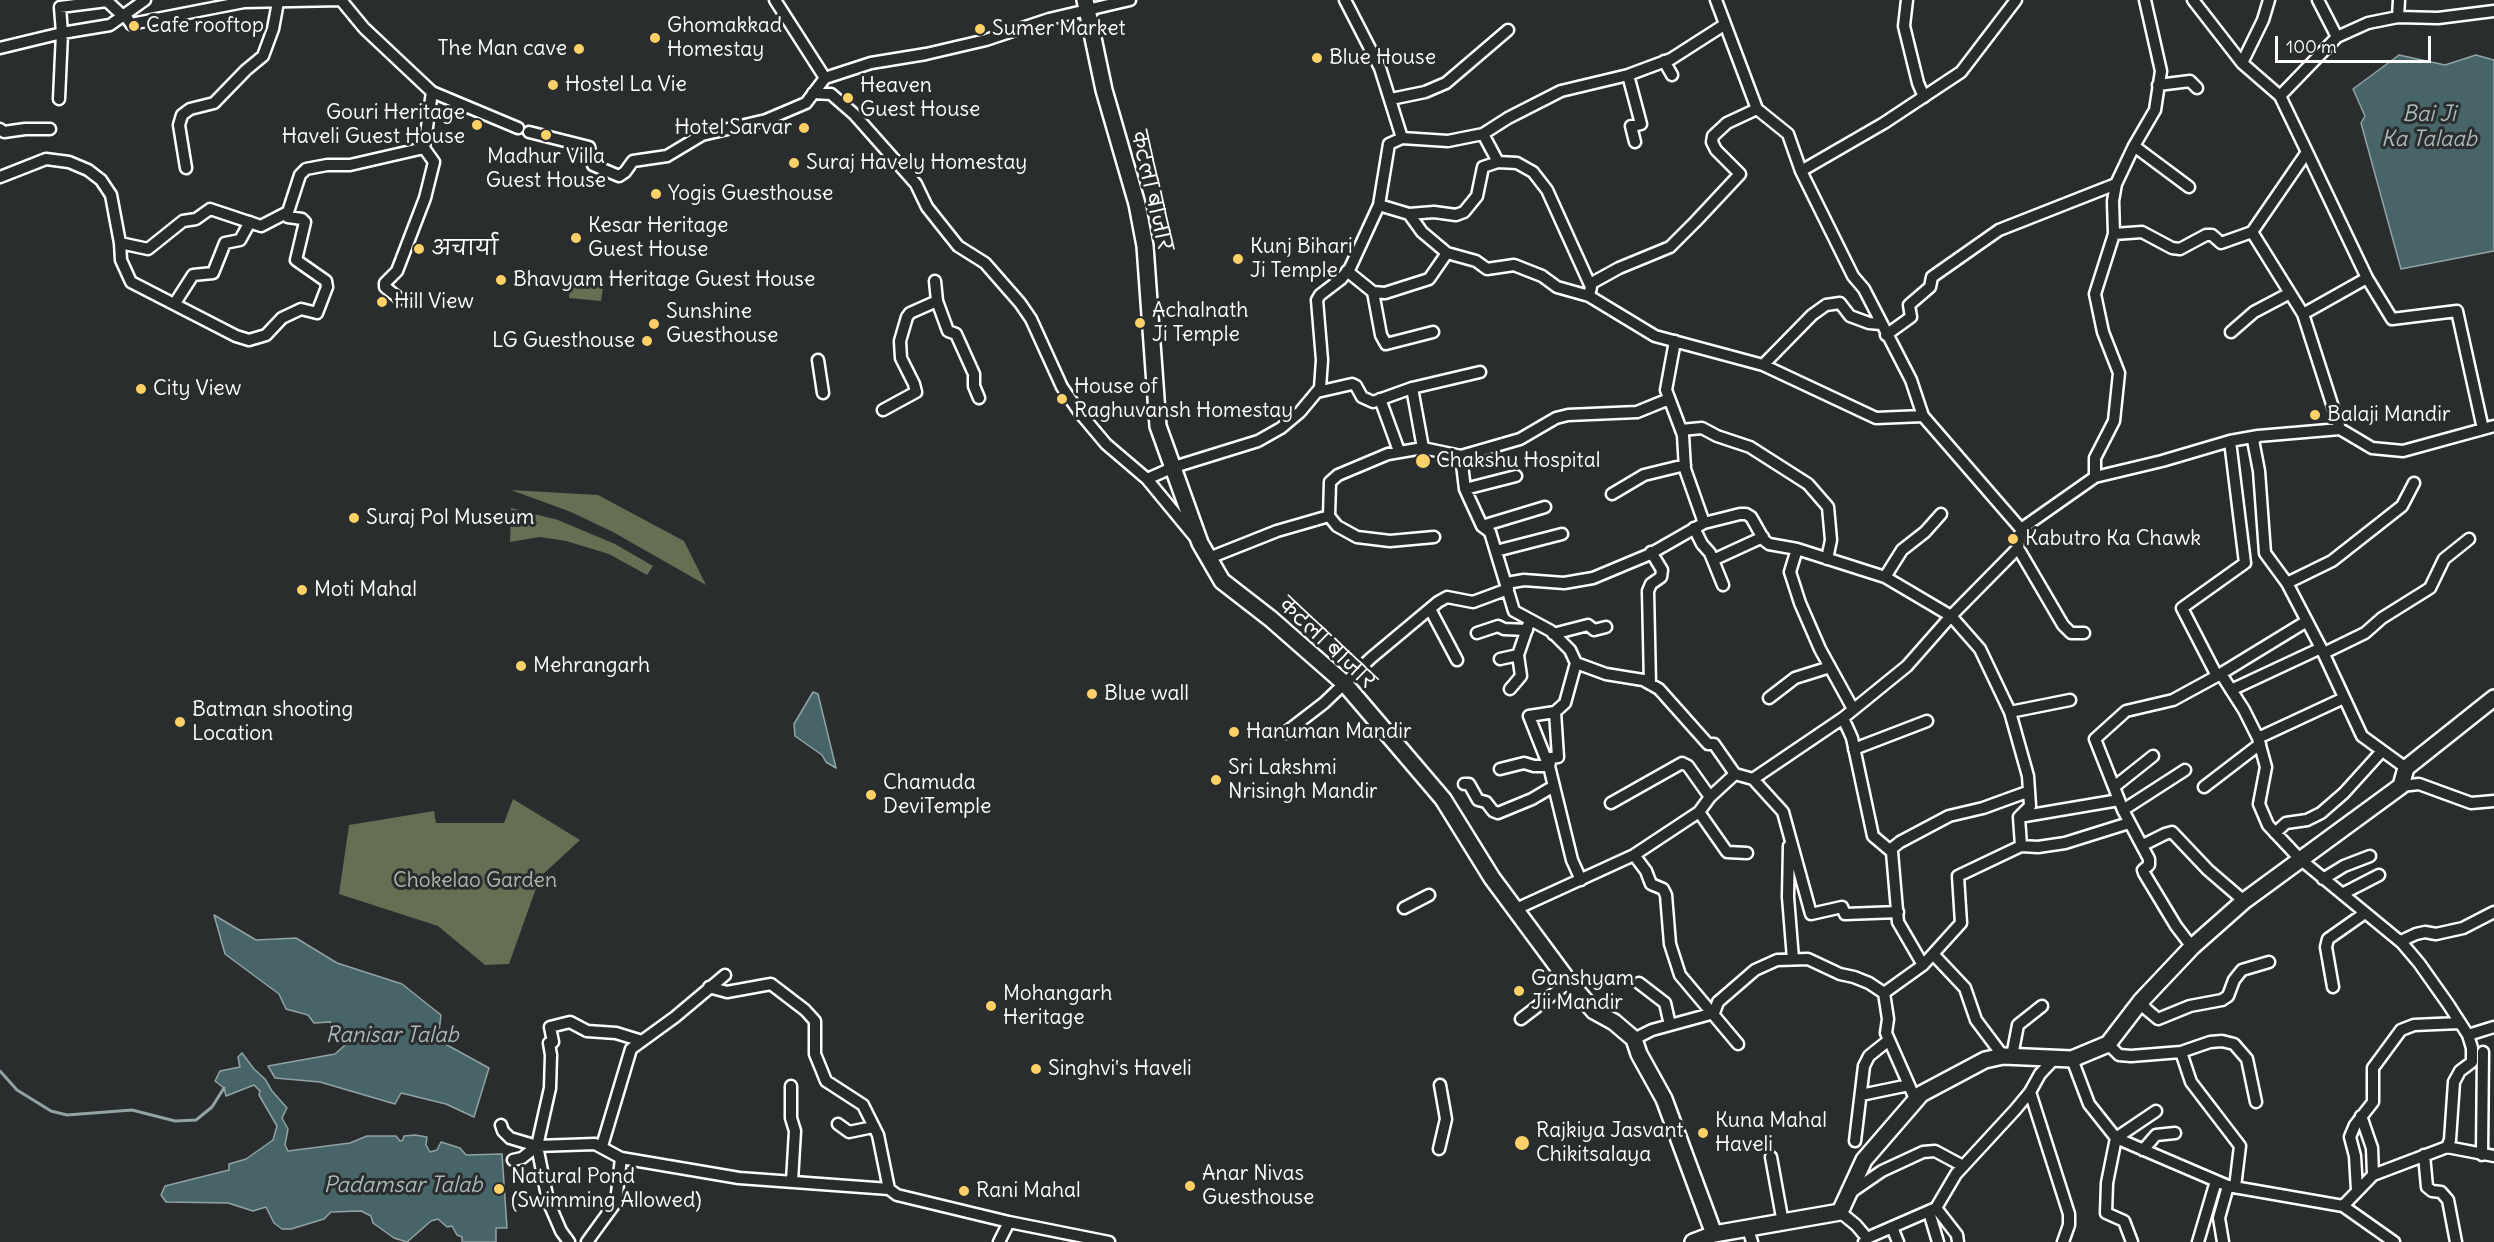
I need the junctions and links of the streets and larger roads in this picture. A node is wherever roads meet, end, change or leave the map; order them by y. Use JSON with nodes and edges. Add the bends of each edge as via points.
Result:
{"nodes":[{"id":1,"x":145,"y":0,"type":"edge"},
{"id":2,"x":341,"y":0,"type":"edge"},
{"id":3,"x":775,"y":0,"type":"edge"},
{"id":4,"x":1130,"y":0,"type":"edge"},
{"id":5,"x":1345,"y":0,"type":"edge"},
{"id":6,"x":1716,"y":0,"type":"edge"},
{"id":7,"x":1907,"y":0,"type":"edge"},
{"id":8,"x":2016,"y":0,"type":"edge"},
{"id":9,"x":2145,"y":0,"type":"edge"},
{"id":10,"x":2193,"y":0,"type":"edge"},
{"id":11,"x":2269,"y":0,"type":"edge"},
{"id":12,"x":2318,"y":0,"type":"edge"},
{"id":13,"x":2399,"y":0,"type":"edge"},
{"id":14,"x":278,"y":2,"type":"junction"},
{"id":15,"x":1087,"y":5,"type":"edge"},
{"id":16,"x":2494,"y":11,"type":"edge"},
{"id":17,"x":124,"y":15,"type":"junction"},
{"id":18,"x":2398,"y":17,"type":"junction"},
{"id":19,"x":1724,"y":25,"type":"junction"},
{"id":20,"x":1508,"y":30,"type":"dead end"},
{"id":21,"x":62,"y":33,"type":"junction"},
{"id":22,"x":2337,"y":37,"type":"junction"},
{"id":23,"x":0,"y":48,"type":"edge"},
{"id":24,"x":1664,"y":62,"type":"junction"},
{"id":25,"x":2242,"y":63,"type":"junction"},
{"id":26,"x":1628,"y":75,"type":"junction"},
{"id":27,"x":1672,"y":75,"type":"dead end"},
{"id":28,"x":825,"y":78,"type":"junction"},
{"id":29,"x":2158,"y":85,"type":"junction"},
{"id":30,"x":2197,"y":88,"type":"dead end"},
{"id":31,"x":432,"y":92,"type":"junction"},
{"id":32,"x":813,"y":93,"type":"junction"},
{"id":33,"x":2280,"y":96,"type":"junction"},
{"id":34,"x":1924,"y":97,"type":"junction"},
{"id":35,"x":59,"y":99,"type":"dead end"},
{"id":36,"x":1391,"y":99,"type":"junction"},
{"id":37,"x":1757,"y":109,"type":"junction"},
{"id":38,"x":0,"y":129,"type":"edge"},
{"id":39,"x":50,"y":129,"type":"dead end"},
{"id":40,"x":518,"y":129,"type":"dead end"},
{"id":41,"x":529,"y":132,"type":"dead end"},
{"id":42,"x":1483,"y":134,"type":"junction"},
{"id":43,"x":1402,"y":138,"type":"junction"},
{"id":44,"x":1635,"y":142,"type":"dead end"},
{"id":45,"x":2134,"y":146,"type":"junction"},
{"id":46,"x":424,"y":147,"type":"junction"},
{"id":47,"x":2307,"y":152,"type":"junction"},
{"id":48,"x":1498,"y":162,"type":"junction"},
{"id":49,"x":186,"y":168,"type":"dead end"},
{"id":50,"x":1801,"y":171,"type":"junction"},
{"id":51,"x":0,"y":177,"type":"edge"},
{"id":52,"x":2116,"y":184,"type":"junction"},
{"id":53,"x":2189,"y":187,"type":"dead end"},
{"id":54,"x":1379,"y":205,"type":"junction"},
{"id":55,"x":288,"y":212,"type":"junction"},
{"id":56,"x":1409,"y":214,"type":"junction"},
{"id":57,"x":249,"y":222,"type":"junction"},
{"id":58,"x":2252,"y":232,"type":"junction"},
{"id":59,"x":2114,"y":234,"type":"junction"},
{"id":60,"x":120,"y":243,"type":"junction"},
{"id":61,"x":1447,"y":252,"type":"junction"},
{"id":62,"x":1347,"y":271,"type":"junction"},
{"id":63,"x":2367,"y":278,"type":"junction"},
{"id":64,"x":935,"y":281,"type":"dead end"},
{"id":65,"x":1590,"y":284,"type":"junction"},
{"id":66,"x":1373,"y":292,"type":"junction"},
{"id":67,"x":2290,"y":293,"type":"junction"},
{"id":68,"x":1590,"y":296,"type":"junction"},
{"id":69,"x":400,"y":299,"type":"dead end"},
{"id":70,"x":937,"y":301,"type":"junction"},
{"id":71,"x":175,"y":303,"type":"junction"},
{"id":72,"x":2302,"y":314,"type":"junction"},
{"id":73,"x":1881,"y":324,"type":"junction"},
{"id":74,"x":1433,"y":332,"type":"dead end"},
{"id":75,"x":2230,"y":332,"type":"dead end"},
{"id":76,"x":1886,"y":335,"type":"junction"},
{"id":77,"x":1675,"y":341,"type":"junction"},
{"id":78,"x":818,"y":360,"type":"dead end"},
{"id":79,"x":1763,"y":365,"type":"junction"},
{"id":80,"x":1479,"y":372,"type":"dead end"},
{"id":81,"x":1412,"y":388,"type":"junction"},
{"id":82,"x":1317,"y":392,"type":"junction"},
{"id":83,"x":824,"y":393,"type":"dead end"},
{"id":84,"x":979,"y":398,"type":"dead end"},
{"id":85,"x":1380,"y":399,"type":"junction"},
{"id":86,"x":1669,"y":399,"type":"junction"},
{"id":87,"x":883,"y":410,"type":"dead end"},
{"id":88,"x":1923,"y":416,"type":"junction"},
{"id":89,"x":2489,"y":428,"type":"edge"},
{"id":90,"x":2340,"y":429,"type":"junction"},
{"id":91,"x":1681,"y":430,"type":"junction"},
{"id":92,"x":2258,"y":436,"type":"junction"},
{"id":93,"x":2230,"y":441,"type":"junction"},
{"id":94,"x":1424,"y":448,"type":"junction"},
{"id":95,"x":1399,"y":451,"type":"junction"},
{"id":96,"x":1461,"y":456,"type":"junction"},
{"id":97,"x":1685,"y":465,"type":"junction"},
{"id":98,"x":1174,"y":467,"type":"junction"},
{"id":99,"x":1516,"y":476,"type":"dead end"},
{"id":100,"x":2095,"y":477,"type":"junction"},
{"id":101,"x":1147,"y":479,"type":"junction"},
{"id":102,"x":2414,"y":483,"type":"dead end"},
{"id":103,"x":1464,"y":489,"type":"junction"},
{"id":104,"x":1612,"y":494,"type":"dead end"},
{"id":105,"x":1545,"y":507,"type":"dead end"},
{"id":106,"x":1941,"y":514,"type":"dead end"},
{"id":107,"x":1329,"y":516,"type":"junction"},
{"id":108,"x":1482,"y":526,"type":"junction"},
{"id":109,"x":1699,"y":526,"type":"junction"},
{"id":110,"x":2021,"y":530,"type":"junction"},
{"id":111,"x":1562,"y":534,"type":"dead end"},
{"id":112,"x":1434,"y":537,"type":"dead end"},
{"id":113,"x":1763,"y":537,"type":"junction"},
{"id":114,"x":2469,"y":539,"type":"dead end"},
{"id":115,"x":1200,"y":543,"type":"junction"},
{"id":116,"x":2018,"y":548,"type":"junction"},
{"id":117,"x":1797,"y":549,"type":"junction"},
{"id":118,"x":1496,"y":551,"type":"junction"},
{"id":119,"x":1651,"y":552,"type":"junction"},
{"id":120,"x":1209,"y":558,"type":"junction"},
{"id":121,"x":1827,"y":559,"type":"junction"},
{"id":122,"x":1713,"y":560,"type":"junction"},
{"id":123,"x":1885,"y":577,"type":"junction"},
{"id":124,"x":2287,"y":583,"type":"junction"},
{"id":125,"x":1723,"y":585,"type":"dead end"},
{"id":126,"x":1507,"y":586,"type":"junction"},
{"id":127,"x":1431,"y":609,"type":"junction"},
{"id":128,"x":1951,"y":616,"type":"junction"},
{"id":129,"x":2307,"y":621,"type":"junction"},
{"id":130,"x":1528,"y":625,"type":"junction"},
{"id":131,"x":1606,"y":627,"type":"dead end"},
{"id":132,"x":1477,"y":633,"type":"dead end"},
{"id":133,"x":2084,"y":633,"type":"dead end"},
{"id":134,"x":1553,"y":634,"type":"junction"},
{"id":135,"x":2323,"y":650,"type":"junction"},
{"id":136,"x":1518,"y":655,"type":"junction"},
{"id":137,"x":1500,"y":659,"type":"dead end"},
{"id":138,"x":1457,"y":660,"type":"dead end"},
{"id":139,"x":1576,"y":663,"type":"junction"},
{"id":140,"x":1830,"y":667,"type":"junction"},
{"id":141,"x":2219,"y":675,"type":"junction"},
{"id":142,"x":1344,"y":683,"type":"junction"},
{"id":143,"x":1650,"y":684,"type":"junction"},
{"id":144,"x":1510,"y":689,"type":"dead end"},
{"id":145,"x":2231,"y":690,"type":"junction"},
{"id":146,"x":1769,"y":698,"type":"dead end"},
{"id":147,"x":2344,"y":698,"type":"junction"},
{"id":148,"x":2494,"y":698,"type":"edge"},
{"id":149,"x":2070,"y":700,"type":"dead end"},
{"id":150,"x":1853,"y":709,"type":"junction"},
{"id":151,"x":1555,"y":712,"type":"junction"},
{"id":152,"x":2010,"y":712,"type":"junction"},
{"id":153,"x":1842,"y":718,"type":"junction"},
{"id":154,"x":1928,"y":721,"type":"dead end"},
{"id":155,"x":1285,"y":733,"type":"dead end"},
{"id":156,"x":2259,"y":741,"type":"junction"},
{"id":157,"x":1854,"y":749,"type":"junction"},
{"id":158,"x":2382,"y":751,"type":"junction"},
{"id":159,"x":2153,"y":756,"type":"dead end"},
{"id":160,"x":1550,"y":762,"type":"junction"},
{"id":161,"x":2406,"y":768,"type":"junction"},
{"id":162,"x":1500,"y":769,"type":"dead end"},
{"id":163,"x":2185,"y":771,"type":"dead end"},
{"id":164,"x":1735,"y":774,"type":"junction"},
{"id":165,"x":1753,"y":779,"type":"junction"},
{"id":166,"x":1464,"y":784,"type":"dead end"},
{"id":167,"x":1554,"y":786,"type":"junction"},
{"id":168,"x":2401,"y":786,"type":"junction"},
{"id":169,"x":2114,"y":787,"type":"junction"},
{"id":170,"x":2204,"y":787,"type":"dead end"},
{"id":171,"x":2027,"y":792,"type":"junction"},
{"id":172,"x":1710,"y":797,"type":"junction"},
{"id":173,"x":2494,"y":801,"type":"edge"},
{"id":174,"x":1611,"y":803,"type":"dead end"},
{"id":175,"x":2121,"y":805,"type":"junction"},
{"id":176,"x":1699,"y":812,"type":"junction"},
{"id":177,"x":2019,"y":817,"type":"junction"},
{"id":178,"x":2129,"y":822,"type":"junction"},
{"id":179,"x":2275,"y":832,"type":"junction"},
{"id":180,"x":1790,"y":837,"type":"junction"},
{"id":181,"x":2143,"y":845,"type":"junction"},
{"id":182,"x":2021,"y":846,"type":"junction"},
{"id":183,"x":1890,"y":850,"type":"junction"},
{"id":184,"x":1747,"y":853,"type":"dead end"},
{"id":185,"x":1634,"y":855,"type":"junction"},
{"id":186,"x":2370,"y":856,"type":"dead end"},
{"id":187,"x":2300,"y":859,"type":"junction"},
{"id":188,"x":2379,"y":874,"type":"dead end"},
{"id":189,"x":2323,"y":879,"type":"junction"},
{"id":190,"x":1581,"y":880,"type":"junction"},
{"id":191,"x":2343,"y":893,"type":"junction"},
{"id":192,"x":1429,"y":895,"type":"dead end"},
{"id":193,"x":2244,"y":901,"type":"junction"},
{"id":194,"x":1404,"y":908,"type":"dead end"},
{"id":195,"x":1516,"y":909,"type":"junction"},
{"id":196,"x":1898,"y":912,"type":"junction"},
{"id":197,"x":2494,"y":912,"type":"edge"},
{"id":198,"x":2366,"y":913,"type":"junction"},
{"id":199,"x":2401,"y":941,"type":"junction"},
{"id":200,"x":2192,"y":947,"type":"junction"},
{"id":201,"x":1933,"y":954,"type":"junction"},
{"id":202,"x":1793,"y":959,"type":"junction"},
{"id":203,"x":2269,"y":962,"type":"dead end"},
{"id":204,"x":1923,"y":965,"type":"junction"},
{"id":205,"x":725,"y":975,"type":"dead end"},
{"id":206,"x":1569,"y":982,"type":"junction"},
{"id":207,"x":1639,"y":983,"type":"dead end"},
{"id":208,"x":708,"y":987,"type":"junction"},
{"id":209,"x":2332,"y":987,"type":"dead end"},
{"id":210,"x":1884,"y":993,"type":"junction"},
{"id":211,"x":2141,"y":1002,"type":"junction"},
{"id":212,"x":2042,"y":1006,"type":"dead end"},
{"id":213,"x":1714,"y":1013,"type":"junction"},
{"id":214,"x":1521,"y":1019,"type":"dead end"},
{"id":215,"x":2459,"y":1023,"type":"junction"},
{"id":216,"x":1670,"y":1025,"type":"junction"},
{"id":217,"x":2494,"y":1027,"type":"edge"},
{"id":218,"x":2468,"y":1035,"type":"junction"},
{"id":219,"x":1634,"y":1039,"type":"junction"},
{"id":220,"x":1889,"y":1040,"type":"junction"},
{"id":221,"x":642,"y":1041,"type":"junction"},
{"id":222,"x":1738,"y":1044,"type":"dead end"},
{"id":223,"x":2108,"y":1044,"type":"junction"},
{"id":224,"x":2181,"y":1052,"type":"junction"},
{"id":225,"x":2483,"y":1053,"type":"edge"},
{"id":226,"x":2008,"y":1056,"type":"junction"},
{"id":227,"x":2055,"y":1058,"type":"junction"},
{"id":228,"x":2072,"y":1059,"type":"junction"},
{"id":229,"x":2494,"y":1065,"type":"edge"},
{"id":230,"x":1440,"y":1085,"type":"dead end"},
{"id":231,"x":1909,"y":1085,"type":"junction"},
{"id":232,"x":791,"y":1086,"type":"dead end"},
{"id":233,"x":2030,"y":1092,"type":"junction"},
{"id":234,"x":1861,"y":1095,"type":"junction"},
{"id":235,"x":1916,"y":1101,"type":"junction"},
{"id":236,"x":2256,"y":1102,"type":"dead end"},
{"id":237,"x":2156,"y":1111,"type":"dead end"},
{"id":238,"x":2361,"y":1116,"type":"junction"},
{"id":239,"x":838,"y":1124,"type":"dead end"},
{"id":240,"x":501,"y":1125,"type":"dead end"},
{"id":241,"x":873,"y":1127,"type":"junction"},
{"id":242,"x":2175,"y":1133,"type":"dead end"},
{"id":243,"x":2116,"y":1138,"type":"junction"},
{"id":244,"x":1855,"y":1141,"type":"dead end"},
{"id":245,"x":537,"y":1146,"type":"junction"},
{"id":246,"x":602,"y":1146,"type":"junction"},
{"id":247,"x":2447,"y":1147,"type":"junction"},
{"id":248,"x":1439,"y":1149,"type":"dead end"},
{"id":249,"x":2143,"y":1150,"type":"junction"},
{"id":250,"x":2424,"y":1155,"type":"junction"},
{"id":251,"x":2482,"y":1155,"type":"junction"},
{"id":252,"x":2494,"y":1156,"type":"edge"},
{"id":253,"x":1771,"y":1157,"type":"dead end"},
{"id":254,"x":621,"y":1158,"type":"junction"},
{"id":255,"x":513,"y":1160,"type":"dead end"},
{"id":256,"x":1964,"y":1166,"type":"junction"},
{"id":257,"x":2373,"y":1175,"type":"junction"},
{"id":258,"x":792,"y":1181,"type":"junction"},
{"id":259,"x":2216,"y":1181,"type":"junction"},
{"id":260,"x":2232,"y":1187,"type":"junction"},
{"id":261,"x":889,"y":1189,"type":"junction"},
{"id":262,"x":2357,"y":1190,"type":"junction"},
{"id":263,"x":1848,"y":1194,"type":"junction"},
{"id":264,"x":2343,"y":1206,"type":"junction"},
{"id":265,"x":1932,"y":1210,"type":"junction"},
{"id":266,"x":1840,"y":1212,"type":"junction"},
{"id":267,"x":1009,"y":1222,"type":"junction"},
{"id":268,"x":1783,"y":1223,"type":"junction"},
{"id":269,"x":1892,"y":1227,"type":"junction"},
{"id":270,"x":1714,"y":1234,"type":"junction"},
{"id":271,"x":1750,"y":1235,"type":"edge"},
{"id":272,"x":1866,"y":1240,"type":"edge"},
{"id":273,"x":569,"y":1242,"type":"edge"},
{"id":274,"x":587,"y":1242,"type":"edge"},
{"id":275,"x":999,"y":1242,"type":"edge"},
{"id":276,"x":1109,"y":1242,"type":"edge"},
{"id":277,"x":1693,"y":1242,"type":"edge"},
{"id":278,"x":1899,"y":1242,"type":"edge"},
{"id":279,"x":1938,"y":1242,"type":"edge"},
{"id":280,"x":1958,"y":1242,"type":"edge"},
{"id":281,"x":2063,"y":1242,"type":"edge"},
{"id":282,"x":2132,"y":1242,"type":"edge"},
{"id":283,"x":2198,"y":1242,"type":"edge"},
{"id":284,"x":2223,"y":1242,"type":"edge"},
{"id":285,"x":2394,"y":1242,"type":"edge"},
{"id":286,"x":2456,"y":1242,"type":"edge"}],
"edges":[{"from":1,"to":17,"type":"street"},
{"from":2,"to":14,"type":"street"},
{"from":2,"to":31,"type":"street","via":[[364,28]]},
{"from":3,"to":28,"type":"street"},
{"from":4,"to":15,"type":"street"},
{"from":5,"to":36,"type":"street","via":[[1380,68]]},
{"from":6,"to":19,"type":"street"},
{"from":7,"to":34,"type":"street","via":[[1904,26]]},
{"from":8,"to":34,"type":"street","via":[[1961,72]]},
{"from":9,"to":29,"type":"street","via":[[2161,66]]},
{"from":10,"to":25,"type":"street"},
{"from":11,"to":25,"type":"street"},
{"from":12,"to":22,"type":"street"},
{"from":13,"to":18,"type":"street"},
{"from":14,"to":17,"type":"street","via":[[244,2],[131,24]]},
{"from":14,"to":49,"type":"street","via":[[263,56],[214,104],[190,109],[182,115],[179,125]]},
{"from":15,"to":28,"type":"street","via":[[977,42],[871,63]]},
{"from":15,"to":98,"type":"street","name":"कटला बाजार","via":[[1104,90],[1130,177],[1145,246],[1158,426]]},
{"from":16,"to":18,"type":"street","via":[[2438,18]]},
{"from":17,"to":21,"type":"street","via":[[110,25]]},
{"from":17,"to":21,"type":"street","via":[[106,1],[61,6]]},
{"from":18,"to":22,"type":"street","via":[[2368,23]]},
{"from":19,"to":24,"type":"street"},
{"from":19,"to":37,"type":"street"},
{"from":20,"to":36,"type":"street","via":[[1446,83]]},
{"from":21,"to":23,"type":"street"},
{"from":21,"to":35,"type":"street"},
{"from":22,"to":33,"type":"street"},
{"from":24,"to":26,"type":"street"},
{"from":24,"to":27,"type":"street"},
{"from":25,"to":33,"type":"street"},
{"from":26,"to":42,"type":"street","via":[[1561,91]]},
{"from":26,"to":44,"type":"street","via":[[1641,124],[1631,126]]},
{"from":28,"to":32,"type":"street"},
{"from":29,"to":30,"type":"street","via":[[2190,81]]},
{"from":29,"to":45,"type":"street","via":[[2155,110]]},
{"from":31,"to":40,"type":"street"},
{"from":31,"to":46,"type":"street"},
{"from":32,"to":41,"type":"street","via":[[806,102],[777,117],[702,135],[672,154],[633,161],[619,176],[593,165],[589,147]]},
{"from":32,"to":101,"type":"street","via":[[831,94],[854,114],[916,184],[927,207],[958,246],[985,263],[1020,303],[1066,394],[1106,444]]},
{"from":33,"to":47,"type":"street"},
{"from":34,"to":50,"type":"street"},
{"from":36,"to":43,"type":"street"},
{"from":37,"to":50,"type":"street","via":[[1788,134]]},
{"from":37,"to":65,"type":"street","via":[[1727,123],[1713,136],[1716,150],[1740,174],[1696,221],[1670,247]]},
{"from":38,"to":39,"type":"street"},
{"from":42,"to":43,"type":"street","via":[[1448,141]]},
{"from":42,"to":48,"type":"street"},
{"from":43,"to":54,"type":"street","via":[[1389,144]]},
{"from":45,"to":52,"type":"street"},
{"from":45,"to":53,"type":"street"},
{"from":46,"to":55,"type":"street","via":[[350,165],[306,169],[300,175]]},
{"from":46,"to":69,"type":"street","via":[[434,162],[424,198],[397,271],[385,283]]},
{"from":47,"to":58,"type":"street"},
{"from":47,"to":63,"type":"street"},
{"from":48,"to":56,"type":"street","via":[[1482,169],[1477,196],[1464,212]]},
{"from":48,"to":65,"type":"street","via":[[1517,163],[1541,181]]},
{"from":50,"to":73,"type":"street"},
{"from":51,"to":60,"type":"street","via":[[46,159],[88,170],[111,195]]},
{"from":52,"to":59,"type":"street"},
{"from":52,"to":76,"type":"street","via":[[1999,230],[1932,277],[1930,287],[1909,305],[1911,317]]},
{"from":54,"to":56,"type":"street"},
{"from":54,"to":62,"type":"street"},
{"from":55,"to":57,"type":"street","via":[[261,226]]},
{"from":55,"to":71,"type":"street","via":[[288,217],[305,222],[296,260],[327,284],[317,313],[301,309],[282,318],[266,335],[249,340]]},
{"from":56,"to":61,"type":"street","via":[[1422,232]]},
{"from":57,"to":60,"type":"street","via":[[210,209],[196,219],[183,220],[148,249]]},
{"from":57,"to":71,"type":"street","via":[[240,240],[225,243],[213,273],[193,275]]},
{"from":58,"to":59,"type":"street","via":[[2221,243],[2206,235],[2180,249],[2142,232]]},
{"from":58,"to":67,"type":"street"},
{"from":59,"to":100,"type":"street","via":[[2095,294],[2103,332],[2119,373],[2114,421],[2095,458]]},
{"from":60,"to":71,"type":"street","via":[[122,266],[131,282]]},
{"from":61,"to":66,"type":"street","via":[[1426,281],[1385,293]]},
{"from":61,"to":68,"type":"street","via":[[1476,261],[1487,269],[1514,265],[1557,287]]},
{"from":62,"to":66,"type":"street"},
{"from":62,"to":82,"type":"street","via":[[1317,300],[1323,375]]},
{"from":63,"to":72,"type":"street"},
{"from":63,"to":89,"type":"street","via":[[2392,319],[2460,309]]},
{"from":64,"to":70,"type":"street"},
{"from":65,"to":68,"type":"street"},
{"from":66,"to":74,"type":"street","via":[[1386,344]]},
{"from":67,"to":72,"type":"street"},
{"from":67,"to":75,"type":"street","via":[[2254,312]]},
{"from":68,"to":77,"type":"street","via":[[1655,336]]},
{"from":70,"to":84,"type":"street","via":[[948,332],[956,334],[972,369]]},
{"from":70,"to":87,"type":"street","via":[[910,314],[900,340],[901,358],[916,392]]},
{"from":72,"to":90,"type":"street"},
{"from":73,"to":76,"type":"street"},
{"from":73,"to":79,"type":"street","via":[[1850,315],[1840,303],[1826,304]]},
{"from":76,"to":88,"type":"street","via":[[1911,380]]},
{"from":77,"to":79,"type":"street"},
{"from":77,"to":86,"type":"street","via":[[1665,390]]},
{"from":78,"to":83,"type":"street"},
{"from":79,"to":88,"type":"street","via":[[1876,418]]},
{"from":80,"to":81,"type":"street"},
{"from":81,"to":85,"type":"street"},
{"from":81,"to":94,"type":"street"},
{"from":82,"to":85,"type":"street","via":[[1352,384],[1365,400]]},
{"from":82,"to":98,"type":"street","via":[[1281,428],[1258,441]]},
{"from":85,"to":95,"type":"street"},
{"from":86,"to":91,"type":"street"},
{"from":86,"to":96,"type":"street","via":[[1637,412],[1556,418],[1520,439]]},
{"from":88,"to":110,"type":"street"},
{"from":89,"to":90,"type":"street","via":[[2403,451],[2372,448]]},
{"from":90,"to":92,"type":"street"},
{"from":91,"to":97,"type":"street"},
{"from":91,"to":121,"type":"street","via":[[1702,428],[1750,447],[1808,484],[1828,507],[1831,540]]},
{"from":92,"to":93,"type":"street"},
{"from":92,"to":124,"type":"street","via":[[2253,440],[2265,553]]},
{"from":93,"to":100,"type":"street"},
{"from":93,"to":141,"type":"street","via":[[2245,564],[2182,608]]},
{"from":94,"to":95,"type":"street"},
{"from":94,"to":96,"type":"street"},
{"from":95,"to":107,"type":"street","via":[[1338,475],[1330,482]]},
{"from":96,"to":103,"type":"street"},
{"from":97,"to":104,"type":"street","via":[[1644,474]]},
{"from":97,"to":109,"type":"street"},
{"from":98,"to":101,"type":"street"},
{"from":98,"to":115,"type":"street","name":"कटला बाजार"},
{"from":99,"to":103,"type":"street"},
{"from":100,"to":110,"type":"street"},
{"from":101,"to":115,"type":"street"},
{"from":102,"to":124,"type":"street","via":[[2402,506],[2332,561]]},
{"from":103,"to":108,"type":"street"},
{"from":105,"to":108,"type":"street"},
{"from":106,"to":123,"type":"street","via":[[1902,550]]},
{"from":107,"to":112,"type":"street","via":[[1337,526],[1357,537],[1390,541]]},
{"from":107,"to":120,"type":"street","via":[[1277,531]]},
{"from":108,"to":118,"type":"street","via":[[1490,532]]},
{"from":109,"to":113,"type":"street","via":[[1746,514]]},
{"from":109,"to":119,"type":"street"},
{"from":109,"to":122,"type":"street"},
{"from":110,"to":116,"type":"street"},
{"from":111,"to":118,"type":"street"},
{"from":113,"to":117,"type":"street","via":[[1769,543]]},
{"from":113,"to":122,"type":"street"},
{"from":114,"to":135,"type":"street","via":[[2444,559],[2430,588],[2365,633]]},
{"from":115,"to":120,"type":"street","name":"कटला बाजार"},
{"from":116,"to":128,"type":"street"},
{"from":116,"to":133,"type":"street","via":[[2063,625],[2071,633]]},
{"from":117,"to":121,"type":"street"},
{"from":117,"to":140,"type":"street","via":[[1791,572],[1800,603]]},
{"from":118,"to":126,"type":"street"},
{"from":119,"to":126,"type":"street","via":[[1580,581],[1524,580]]},
{"from":119,"to":143,"type":"street","via":[[1662,570],[1661,577],[1647,591]]},
{"from":120,"to":142,"type":"street","name":"कटला बाजार","via":[[1222,581]]},
{"from":121,"to":123,"type":"street"},
{"from":122,"to":125,"type":"street"},
{"from":123,"to":128,"type":"street"},
{"from":124,"to":129,"type":"street"},
{"from":126,"to":127,"type":"street","via":[[1487,599],[1473,602],[1447,597]]},
{"from":126,"to":130,"type":"street","via":[[1514,611]]},
{"from":127,"to":138,"type":"street"},
{"from":127,"to":142,"type":"street"},
{"from":128,"to":150,"type":"street","via":[[1908,666]]},
{"from":128,"to":152,"type":"street","via":[[1980,649]]},
{"from":129,"to":135,"type":"street"},
{"from":129,"to":141,"type":"street"},
{"from":130,"to":132,"type":"street","via":[[1504,629],[1498,626]]},
{"from":130,"to":134,"type":"street"},
{"from":130,"to":136,"type":"street"},
{"from":131,"to":134,"type":"street","via":[[1594,630],[1588,625]]},
{"from":134,"to":139,"type":"street","via":[[1570,650]]},
{"from":135,"to":145,"type":"street"},
{"from":135,"to":147,"type":"street"},
{"from":136,"to":137,"type":"street"},
{"from":136,"to":144,"type":"street","via":[[1521,676]]},
{"from":139,"to":143,"type":"street"},
{"from":139,"to":151,"type":"street","via":[[1565,703]]},
{"from":140,"to":146,"type":"street","via":[[1795,678]]},
{"from":140,"to":150,"type":"street"},
{"from":141,"to":145,"type":"street"},
{"from":141,"to":169,"type":"street","via":[[2173,700],[2126,711],[2095,739]]},
{"from":142,"to":155,"type":"street"},
{"from":142,"to":195,"type":"street","name":"कटला बाजार","via":[[1443,799]]},
{"from":143,"to":164,"type":"street","via":[[1708,744],[1714,744]]},
{"from":145,"to":156,"type":"street"},
{"from":147,"to":156,"type":"street"},
{"from":147,"to":158,"type":"street","via":[[2362,736]]},
{"from":148,"to":161,"type":"street"},
{"from":149,"to":152,"type":"street"},
{"from":150,"to":153,"type":"street"},
{"from":151,"to":160,"type":"street","via":[[1558,757]]},
{"from":151,"to":160,"type":"street","via":[[1530,716]]},
{"from":152,"to":171,"type":"street","via":[[2028,776]]},
{"from":153,"to":157,"type":"street"},
{"from":153,"to":165,"type":"street"},
{"from":154,"to":157,"type":"street"},
{"from":156,"to":170,"type":"street"},
{"from":156,"to":179,"type":"street","via":[[2266,766],[2259,804]]},
{"from":157,"to":183,"type":"street","via":[[1873,836]]},
{"from":158,"to":161,"type":"street"},
{"from":158,"to":179,"type":"street","via":[[2321,813],[2286,823]]},
{"from":159,"to":169,"type":"street"},
{"from":160,"to":162,"type":"street"},
{"from":160,"to":167,"type":"street"},
{"from":161,"to":168,"type":"street"},
{"from":163,"to":175,"type":"street"},
{"from":164,"to":165,"type":"street"},
{"from":164,"to":172,"type":"street"},
{"from":165,"to":180,"type":"street","via":[[1783,812]]},
{"from":166,"to":167,"type":"street","via":[[1469,784],[1479,800],[1498,813]]},
{"from":167,"to":190,"type":"street","via":[[1572,860]]},
{"from":168,"to":173,"type":"street","via":[[2419,784],[2471,803]]},
{"from":168,"to":187,"type":"street"},
{"from":169,"to":175,"type":"street"},
{"from":171,"to":177,"type":"street","via":[[2030,806]]},
{"from":171,"to":183,"type":"street","via":[[1949,816]]},
{"from":172,"to":174,"type":"street","via":[[1682,763]]},
{"from":172,"to":176,"type":"street"},
{"from":175,"to":177,"type":"street"},
{"from":175,"to":178,"type":"street"},
{"from":176,"to":184,"type":"street","via":[[1727,852]]},
{"from":176,"to":185,"type":"street"},
{"from":177,"to":182,"type":"street"},
{"from":178,"to":181,"type":"street"},
{"from":178,"to":182,"type":"street","via":[[2065,843]]},
{"from":179,"to":187,"type":"street"},
{"from":180,"to":196,"type":"street","via":[[1811,914],[1842,907],[1845,914]]},
{"from":180,"to":202,"type":"street","via":[[1788,897]]},
{"from":181,"to":193,"type":"street","via":[[2172,832]]},
{"from":181,"to":200,"type":"street","via":[[2150,862],[2144,873]]},
{"from":182,"to":201,"type":"street","via":[[1958,876],[1961,923]]},
{"from":183,"to":196,"type":"street"},
{"from":185,"to":190,"type":"street"},
{"from":185,"to":213,"type":"street","via":[[1651,884],[1663,889],[1666,895],[1670,944],[1680,975]]},
{"from":186,"to":189,"type":"street"},
{"from":187,"to":189,"type":"street"},
{"from":187,"to":193,"type":"street"},
{"from":188,"to":191,"type":"street"},
{"from":189,"to":191,"type":"street"},
{"from":190,"to":195,"type":"street"},
{"from":191,"to":198,"type":"street"},
{"from":192,"to":194,"type":"street"},
{"from":193,"to":200,"type":"street"},
{"from":195,"to":206,"type":"street","name":"कटला बाजार"},
{"from":196,"to":204,"type":"street","via":[[1898,921]]},
{"from":197,"to":199,"type":"street","via":[[2463,928],[2436,934],[2425,932]]},
{"from":198,"to":199,"type":"street"},
{"from":198,"to":209,"type":"street","via":[[2328,939]]},
{"from":199,"to":215,"type":"street"},
{"from":200,"to":211,"type":"street"},
{"from":201,"to":204,"type":"street"},
{"from":201,"to":226,"type":"street","via":[[1965,988],[1976,1020]]},
{"from":202,"to":210,"type":"street","via":[[1808,959],[1854,976]]},
{"from":202,"to":213,"type":"street","via":[[1777,960],[1755,970],[1718,1002]]},
{"from":203,"to":211,"type":"street","via":[[2242,970],[2222,1000],[2158,1018]]},
{"from":204,"to":210,"type":"street"},
{"from":205,"to":208,"type":"street"},
{"from":206,"to":214,"type":"street"},
{"from":206,"to":219,"type":"street","name":"कटला बाजार","via":[[1594,1011]]},
{"from":207,"to":216,"type":"street","via":[[1665,1003]]},
{"from":208,"to":221,"type":"street"},
{"from":208,"to":241,"type":"street","via":[[727,992],[771,984],[805,1010],[815,1021],[815,1054],[826,1081],[864,1105]]},
{"from":210,"to":220,"type":"street"},
{"from":211,"to":223,"type":"street"},
{"from":212,"to":226,"type":"street","via":[[2018,1025]]},
{"from":213,"to":216,"type":"street"},
{"from":213,"to":222,"type":"street"},
{"from":215,"to":218,"type":"street"},
{"from":215,"to":238,"type":"street","via":[[2414,1025],[2394,1035],[2373,1068],[2373,1102]]},
{"from":216,"to":219,"type":"street"},
{"from":217,"to":218,"type":"street"},
{"from":218,"to":225,"type":"street"},
{"from":219,"to":270,"type":"street","name":"कटला बाजार","via":[[1664,1099]]},
{"from":220,"to":231,"type":"street"},
{"from":220,"to":234,"type":"street","via":[[1869,1056]]},
{"from":221,"to":245,"type":"street","via":[[616,1033],[587,1031],[570,1022],[550,1027],[550,1088]]},
{"from":221,"to":246,"type":"street","via":[[630,1051]]},
{"from":223,"to":224,"type":"street","via":[[2119,1054],[2131,1056]]},
{"from":223,"to":228,"type":"street"},
{"from":224,"to":236,"type":"street","via":[[2210,1042],[2234,1044],[2247,1059]]},
{"from":224,"to":260,"type":"street","via":[[2194,1087],[2240,1146]]},
{"from":225,"to":229,"type":"street"},
{"from":225,"to":247,"type":"street","via":[[2460,1071],[2454,1082]]},
{"from":225,"to":251,"type":"street"},
{"from":226,"to":227,"type":"street"},
{"from":226,"to":235,"type":"street","via":[[1985,1060]]},
{"from":227,"to":228,"type":"street"},
{"from":227,"to":233,"type":"street"},
{"from":228,"to":243,"type":"street","via":[[2089,1104]]},
{"from":230,"to":248,"type":"street","via":[[1446,1119]]},
{"from":231,"to":234,"type":"street"},
{"from":231,"to":235,"type":"street"},
{"from":232,"to":258,"type":"street","via":[[795,1131]]},
{"from":233,"to":256,"type":"street"},
{"from":233,"to":281,"type":"street","via":[[2069,1214]]},
{"from":234,"to":244,"type":"street"},
{"from":235,"to":263,"type":"street","via":[[1864,1160]]},
{"from":237,"to":243,"type":"street"},
{"from":238,"to":257,"type":"street","via":[[2372,1148]]},
{"from":238,"to":262,"type":"street","via":[[2350,1137]]},
{"from":239,"to":241,"type":"street","via":[[849,1132]]},
{"from":240,"to":245,"type":"street","via":[[510,1138]]},
{"from":241,"to":261,"type":"street"},
{"from":242,"to":249,"type":"street","via":[[2156,1135]]},
{"from":243,"to":249,"type":"street"},
{"from":243,"to":282,"type":"street","via":[[2105,1209],[2108,1215],[2124,1221]]},
{"from":245,"to":246,"type":"street"},
{"from":245,"to":255,"type":"street"},
{"from":245,"to":273,"type":"street","via":[[548,1201]]},
{"from":246,"to":254,"type":"street"},
{"from":247,"to":250,"type":"street"},
{"from":247,"to":251,"type":"street"},
{"from":249,"to":259,"type":"street"},
{"from":250,"to":257,"type":"street"},
{"from":250,"to":286,"type":"street","via":[[2427,1187],[2441,1192],[2448,1200]]},
{"from":251,"to":252,"type":"street"},
{"from":253,"to":268,"type":"street"},
{"from":254,"to":258,"type":"street","via":[[739,1178]]},
{"from":254,"to":274,"type":"street","via":[[616,1202]]},
{"from":256,"to":263,"type":"street","via":[[1935,1151],[1923,1152],[1882,1171]]},
{"from":256,"to":265,"type":"street"},
{"from":257,"to":262,"type":"street"},
{"from":258,"to":261,"type":"street"},
{"from":259,"to":260,"type":"street"},
{"from":259,"to":283,"type":"street"},
{"from":260,"to":264,"type":"street"},
{"from":260,"to":284,"type":"street","via":[[2219,1218]]},
{"from":261,"to":267,"type":"street","via":[[897,1195]]},
{"from":262,"to":264,"type":"street"},
{"from":263,"to":266,"type":"street"},
{"from":264,"to":285,"type":"street"},
{"from":265,"to":269,"type":"street"},
{"from":265,"to":279,"type":"street"},
{"from":265,"to":280,"type":"street","via":[[1957,1235]]},
{"from":266,"to":268,"type":"street"},
{"from":266,"to":272,"type":"street"},
{"from":267,"to":275,"type":"street"},
{"from":267,"to":276,"type":"street"},
{"from":268,"to":271,"type":"street"},
{"from":269,"to":272,"type":"street"},
{"from":269,"to":278,"type":"street"},
{"from":270,"to":271,"type":"street"},
{"from":270,"to":277,"type":"street"}]}
